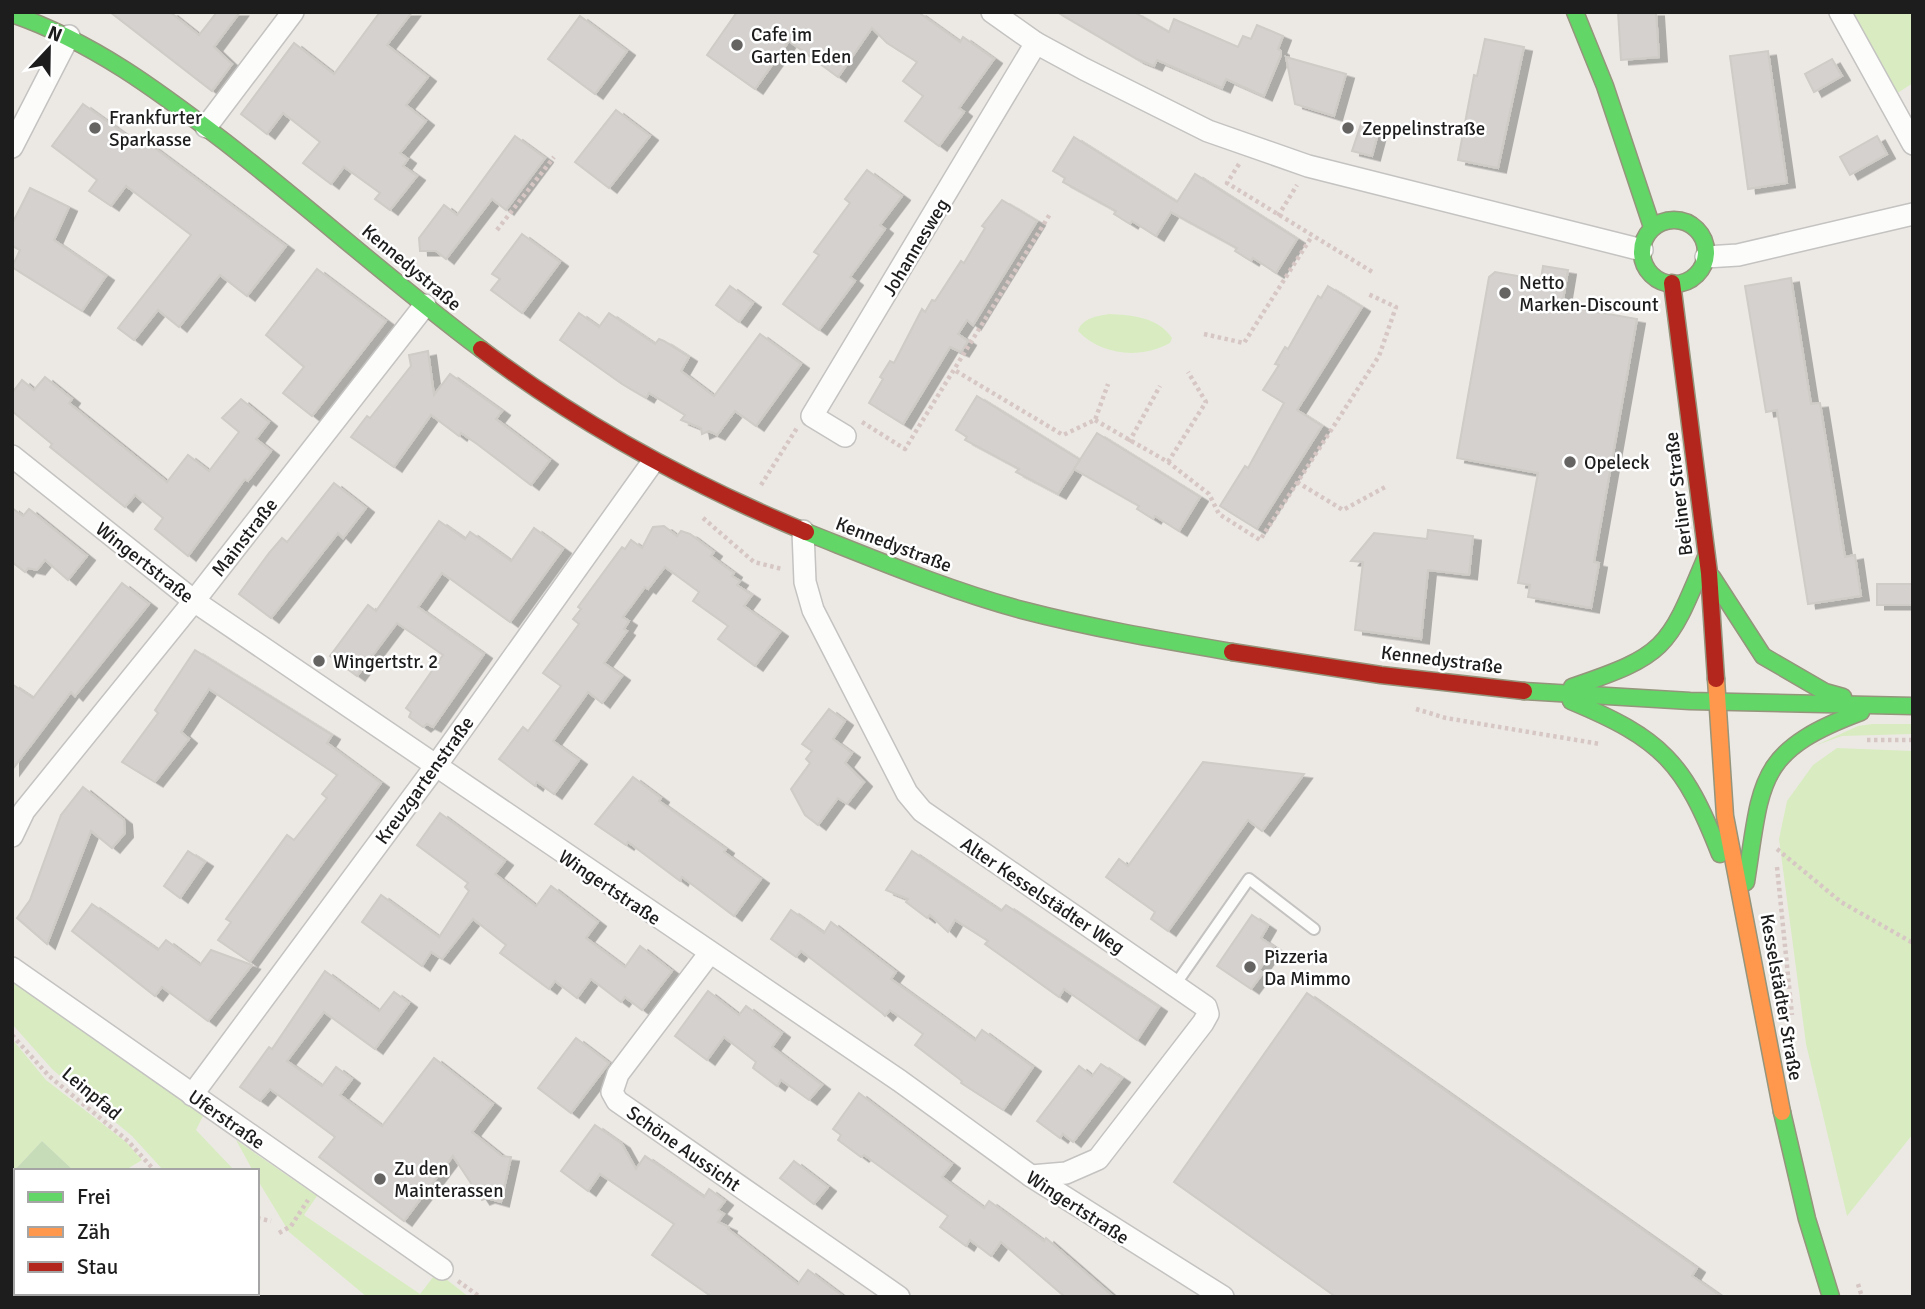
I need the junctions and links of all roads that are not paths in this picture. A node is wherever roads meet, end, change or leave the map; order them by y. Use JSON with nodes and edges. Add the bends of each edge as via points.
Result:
{"nodes":[{"id":1,"x":293,"y":12,"type":"edge"},
{"id":2,"x":1575,"y":12,"type":"edge"},
{"id":3,"x":1840,"y":12,"type":"edge"},
{"id":4,"x":12,"y":14,"type":"edge"},
{"id":5,"x":999,"y":14,"type":"edge"},
{"id":6,"x":69,"y":36,"type":"junction"},
{"id":7,"x":1036,"y":43,"type":"junction"},
{"id":8,"x":206,"y":127,"type":"junction"},
{"id":9,"x":1913,"y":144,"type":"edge"},
{"id":10,"x":12,"y":147,"type":"edge"},
{"id":11,"x":1913,"y":214,"type":"edge"},
{"id":12,"x":1652,"y":228,"type":"junction"},
{"id":13,"x":1642,"y":250,"type":"junction"},
{"id":14,"x":1706,"y":257,"type":"junction"},
{"id":15,"x":1672,"y":284,"type":"junction"},
{"id":16,"x":425,"y":305,"type":"junction"},
{"id":17,"x":845,"y":436,"type":"road end"},
{"id":18,"x":12,"y":456,"type":"edge"},
{"id":19,"x":652,"y":463,"type":"junction"},
{"id":20,"x":803,"y":531,"type":"junction"},
{"id":21,"x":1706,"y":556,"type":"junction"},
{"id":22,"x":1709,"y":573,"type":"junction"},
{"id":23,"x":194,"y":601,"type":"junction"},
{"id":24,"x":1555,"y":694,"type":"junction"},
{"id":25,"x":1718,"y":700,"type":"junction"},
{"id":26,"x":1881,"y":706,"type":"junction"},
{"id":27,"x":1913,"y":706,"type":"edge"},
{"id":28,"x":435,"y":767,"type":"junction"},
{"id":29,"x":12,"y":836,"type":"edge"},
{"id":30,"x":1743,"y":900,"type":"junction"},
{"id":31,"x":1748,"y":924,"type":"junction"},
{"id":32,"x":1314,"y":929,"type":"dead end"},
{"id":33,"x":709,"y":954,"type":"junction"},
{"id":34,"x":12,"y":968,"type":"edge"},
{"id":35,"x":1175,"y":985,"type":"junction"},
{"id":36,"x":192,"y":1094,"type":"junction"},
{"id":37,"x":1031,"y":1176,"type":"junction"},
{"id":38,"x":442,"y":1269,"type":"dead end"},
{"id":39,"x":899,"y":1297,"type":"edge"},
{"id":40,"x":1223,"y":1297,"type":"edge"},
{"id":41,"x":1831,"y":1297,"type":"edge"}],
"edges":[{"from":1,"to":8,"type":"street"},
{"from":2,"to":12,"type":"main road"},
{"from":3,"to":9,"type":"street"},
{"from":4,"to":6,"type":"main road","name":"Kennedystraße"},
{"from":5,"to":7,"type":"street"},
{"from":6,"to":8,"type":"main road","name":"Kennedystraße","via":[[123,64]]},
{"from":6,"to":10,"type":"street"},
{"from":7,"to":13,"type":"street","via":[[1208,131],[1308,166]]},
{"from":7,"to":17,"type":"street","name":"Johannesweg","via":[[812,416]]},
{"from":8,"to":16,"type":"main road","name":"Kennedystraße"},
{"from":11,"to":14,"type":"street","via":[[1738,255]]},
{"from":12,"to":13,"type":"main road"},
{"from":12,"to":14,"type":"main road","via":[[1671,220],[1691,224],[1704,240]]},
{"from":13,"to":15,"type":"main road","via":[[1650,273]]},
{"from":14,"to":15,"type":"main road","via":[[1692,278]]},
{"from":15,"to":21,"type":"main road","name":"Berliner Straße"},
{"from":16,"to":19,"type":"main road","name":"Kennedystraße","via":[[542,394]]},
{"from":16,"to":23,"type":"street","name":"Mainstraße"},
{"from":18,"to":23,"type":"street","name":"Wingertstraße"},
{"from":19,"to":20,"type":"main road","name":"Kennedystraße"},
{"from":19,"to":28,"type":"street","name":"Kreuzgartenstraße"},
{"from":20,"to":24,"type":"main road","name":"Kennedystraße","via":[[936,584],[1049,616],[1269,658]]},
{"from":20,"to":35,"type":"street","name":"Alter Kesselstädter Weg","via":[[813,610],[907,793],[922,811]]},
{"from":21,"to":22,"type":"main road","name":"Berliner Straße"},
{"from":21,"to":24,"type":"main road","via":[[1685,607],[1659,648],[1641,662]]},
{"from":22,"to":25,"type":"main road","name":"Berliner Straße"},
{"from":22,"to":26,"type":"main road","via":[[1763,656],[1825,692]]},
{"from":23,"to":28,"type":"street","name":"Wingertstraße"},
{"from":23,"to":29,"type":"street","name":"Mainstraße","via":[[24,811]]},
{"from":24,"to":25,"type":"main road","name":"Kennedystraße"},
{"from":24,"to":31,"type":"main road","via":[[1632,729],[1661,752],[1707,821]]},
{"from":25,"to":26,"type":"main road","name":"Kennedystraße"},
{"from":25,"to":30,"type":"main road","name":"Kesselstädter Straße","via":[[1725,816]]},
{"from":26,"to":27,"type":"main road","name":"Kennedystraße"},
{"from":26,"to":30,"type":"main road","via":[[1808,731],[1779,753],[1759,806]]},
{"from":28,"to":33,"type":"street","name":"Wingertstraße"},
{"from":28,"to":36,"type":"street","name":"Kreuzgartenstraße"},
{"from":30,"to":31,"type":"main road","name":"Kesselstädter Straße"},
{"from":31,"to":41,"type":"main road","name":"Kesselstädter Straße","via":[[1771,1064],[1807,1219]]},
{"from":32,"to":35,"type":"lane","via":[[1249,879]]},
{"from":33,"to":37,"type":"street","name":"Wingertstraße"},
{"from":33,"to":39,"type":"street","name":"Schöne Aussicht","via":[[618,1074],[612,1092],[617,1101]]},
{"from":34,"to":36,"type":"street","name":"Uferstraße"},
{"from":35,"to":37,"type":"street","name":"Alter Kesselstädter Weg","via":[[1206,1007],[1203,1023],[1098,1159],[1066,1172]]},
{"from":36,"to":38,"type":"street","name":"Uferstraße"},
{"from":37,"to":40,"type":"street","name":"Wingertstraße"}]}
